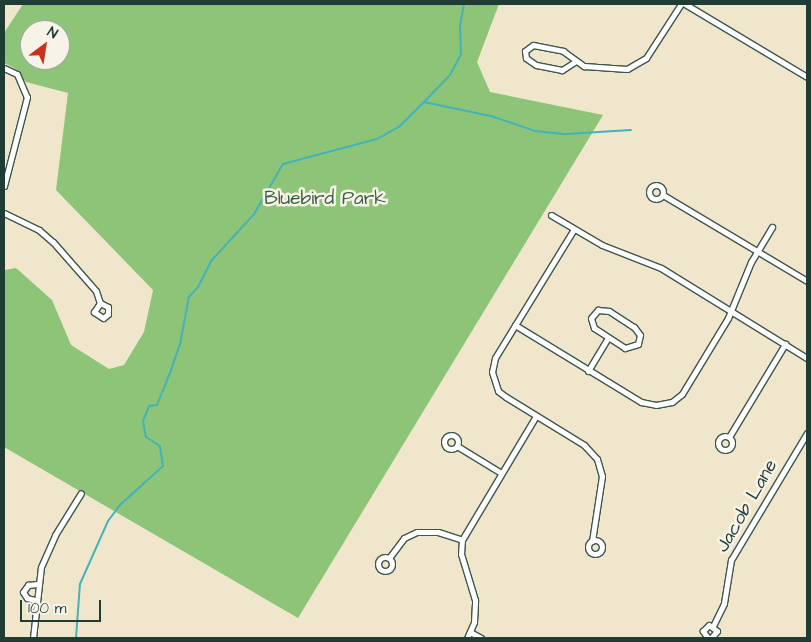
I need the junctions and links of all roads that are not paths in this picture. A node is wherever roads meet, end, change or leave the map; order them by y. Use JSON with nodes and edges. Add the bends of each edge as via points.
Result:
{"nodes":[{"id":1,"x":680,"y":4,"type":"edge"},
{"id":2,"x":685,"y":4,"type":"edge"},
{"id":3,"x":576,"y":61,"type":"junction"},
{"id":4,"x":4,"y":68,"type":"edge"},
{"id":5,"x":807,"y":76,"type":"edge"},
{"id":6,"x":6,"y":174,"type":"edge"},
{"id":7,"x":4,"y":186,"type":"edge"},
{"id":8,"x":663,"y":195,"type":"dead end"},
{"id":9,"x":4,"y":213,"type":"edge"},
{"id":10,"x":551,"y":215,"type":"dead end"},
{"id":11,"x":772,"y":227,"type":"dead end"},
{"id":12,"x":574,"y":229,"type":"junction"},
{"id":13,"x":757,"y":250,"type":"junction"},
{"id":14,"x":807,"y":281,"type":"edge"},
{"id":15,"x":100,"y":303,"type":"junction"},
{"id":16,"x":732,"y":312,"type":"junction"},
{"id":17,"x":515,"y":325,"type":"junction"},
{"id":18,"x":608,"y":338,"type":"junction"},
{"id":19,"x":785,"y":344,"type":"junction"},
{"id":20,"x":807,"y":358,"type":"edge"},
{"id":21,"x":588,"y":371,"type":"junction"},
{"id":22,"x":536,"y":416,"type":"junction"},
{"id":23,"x":807,"y":433,"type":"edge"},
{"id":24,"x":729,"y":437,"type":"dead end"},
{"id":25,"x":457,"y":446,"type":"dead end"},
{"id":26,"x":501,"y":473,"type":"junction"},
{"id":27,"x":81,"y":493,"type":"dead end"},
{"id":28,"x":462,"y":540,"type":"junction"},
{"id":29,"x":592,"y":541,"type":"dead end"},
{"id":30,"x":389,"y":558,"type":"dead end"},
{"id":31,"x":37,"y":584,"type":"junction"},
{"id":32,"x":35,"y":600,"type":"junction"},
{"id":33,"x":714,"y":626,"type":"junction"},
{"id":34,"x":470,"y":632,"type":"junction"},
{"id":35,"x":32,"y":638,"type":"edge"},
{"id":36,"x":467,"y":638,"type":"edge"},
{"id":37,"x":481,"y":638,"type":"edge"},
{"id":38,"x":710,"y":638,"type":"edge"}],
"edges":[{"from":1,"to":3,"type":"street","via":[[649,54],[638,64],[611,70],[584,66]]},
{"from":2,"to":5,"type":"street"},
{"from":3,"to":3,"type":"street","via":[[563,51],[533,45],[525,51],[526,58],[532,63],[562,70]]},
{"from":4,"to":6,"type":"street","via":[[18,74],[27,97]]},
{"from":6,"to":7,"type":"street"},
{"from":8,"to":13,"type":"street"},
{"from":9,"to":15,"type":"street","via":[[47,236],[96,291]]},
{"from":10,"to":12,"type":"street"},
{"from":11,"to":13,"type":"street"},
{"from":12,"to":16,"type":"street","via":[[610,249],[661,268]]},
{"from":12,"to":17,"type":"street"},
{"from":13,"to":14,"type":"street"},
{"from":13,"to":16,"type":"street"},
{"from":15,"to":15,"type":"street","via":[[109,309],[103,318],[94,312]]},
{"from":16,"to":19,"type":"street"},
{"from":16,"to":21,"type":"street","via":[[682,394],[672,402],[656,405],[640,402]]},
{"from":17,"to":21,"type":"street"},
{"from":17,"to":22,"type":"street","via":[[495,358],[494,381],[506,397]]},
{"from":18,"to":18,"type":"street","via":[[631,348],[638,344],[640,336],[634,327],[609,311],[598,310],[591,318],[592,325]]},
{"from":18,"to":21,"type":"street"},
{"from":19,"to":20,"type":"street"},
{"from":19,"to":24,"type":"street"},
{"from":22,"to":26,"type":"street"},
{"from":22,"to":29,"type":"street","via":[[584,445],[597,459],[602,476]]},
{"from":23,"to":33,"type":"street","name":"Jacob Lane","via":[[731,560],[724,603]]},
{"from":25,"to":26,"type":"street"},
{"from":26,"to":28,"type":"street"},
{"from":27,"to":31,"type":"street","via":[[47,550]]},
{"from":28,"to":30,"type":"street","via":[[438,532],[418,532],[404,538]]},
{"from":28,"to":34,"type":"street","via":[[461,554],[475,600]]},
{"from":31,"to":32,"type":"street"},
{"from":31,"to":32,"type":"street","via":[[28,584],[23,592],[27,598]]},
{"from":32,"to":35,"type":"street"},
{"from":33,"to":38,"type":"street","name":"Jacob Lane","via":[[716,633]]},
{"from":33,"to":38,"type":"street","name":"Jacob Lane","via":[[703,629],[704,636]]},
{"from":34,"to":36,"type":"street"},
{"from":34,"to":37,"type":"street"}]}
